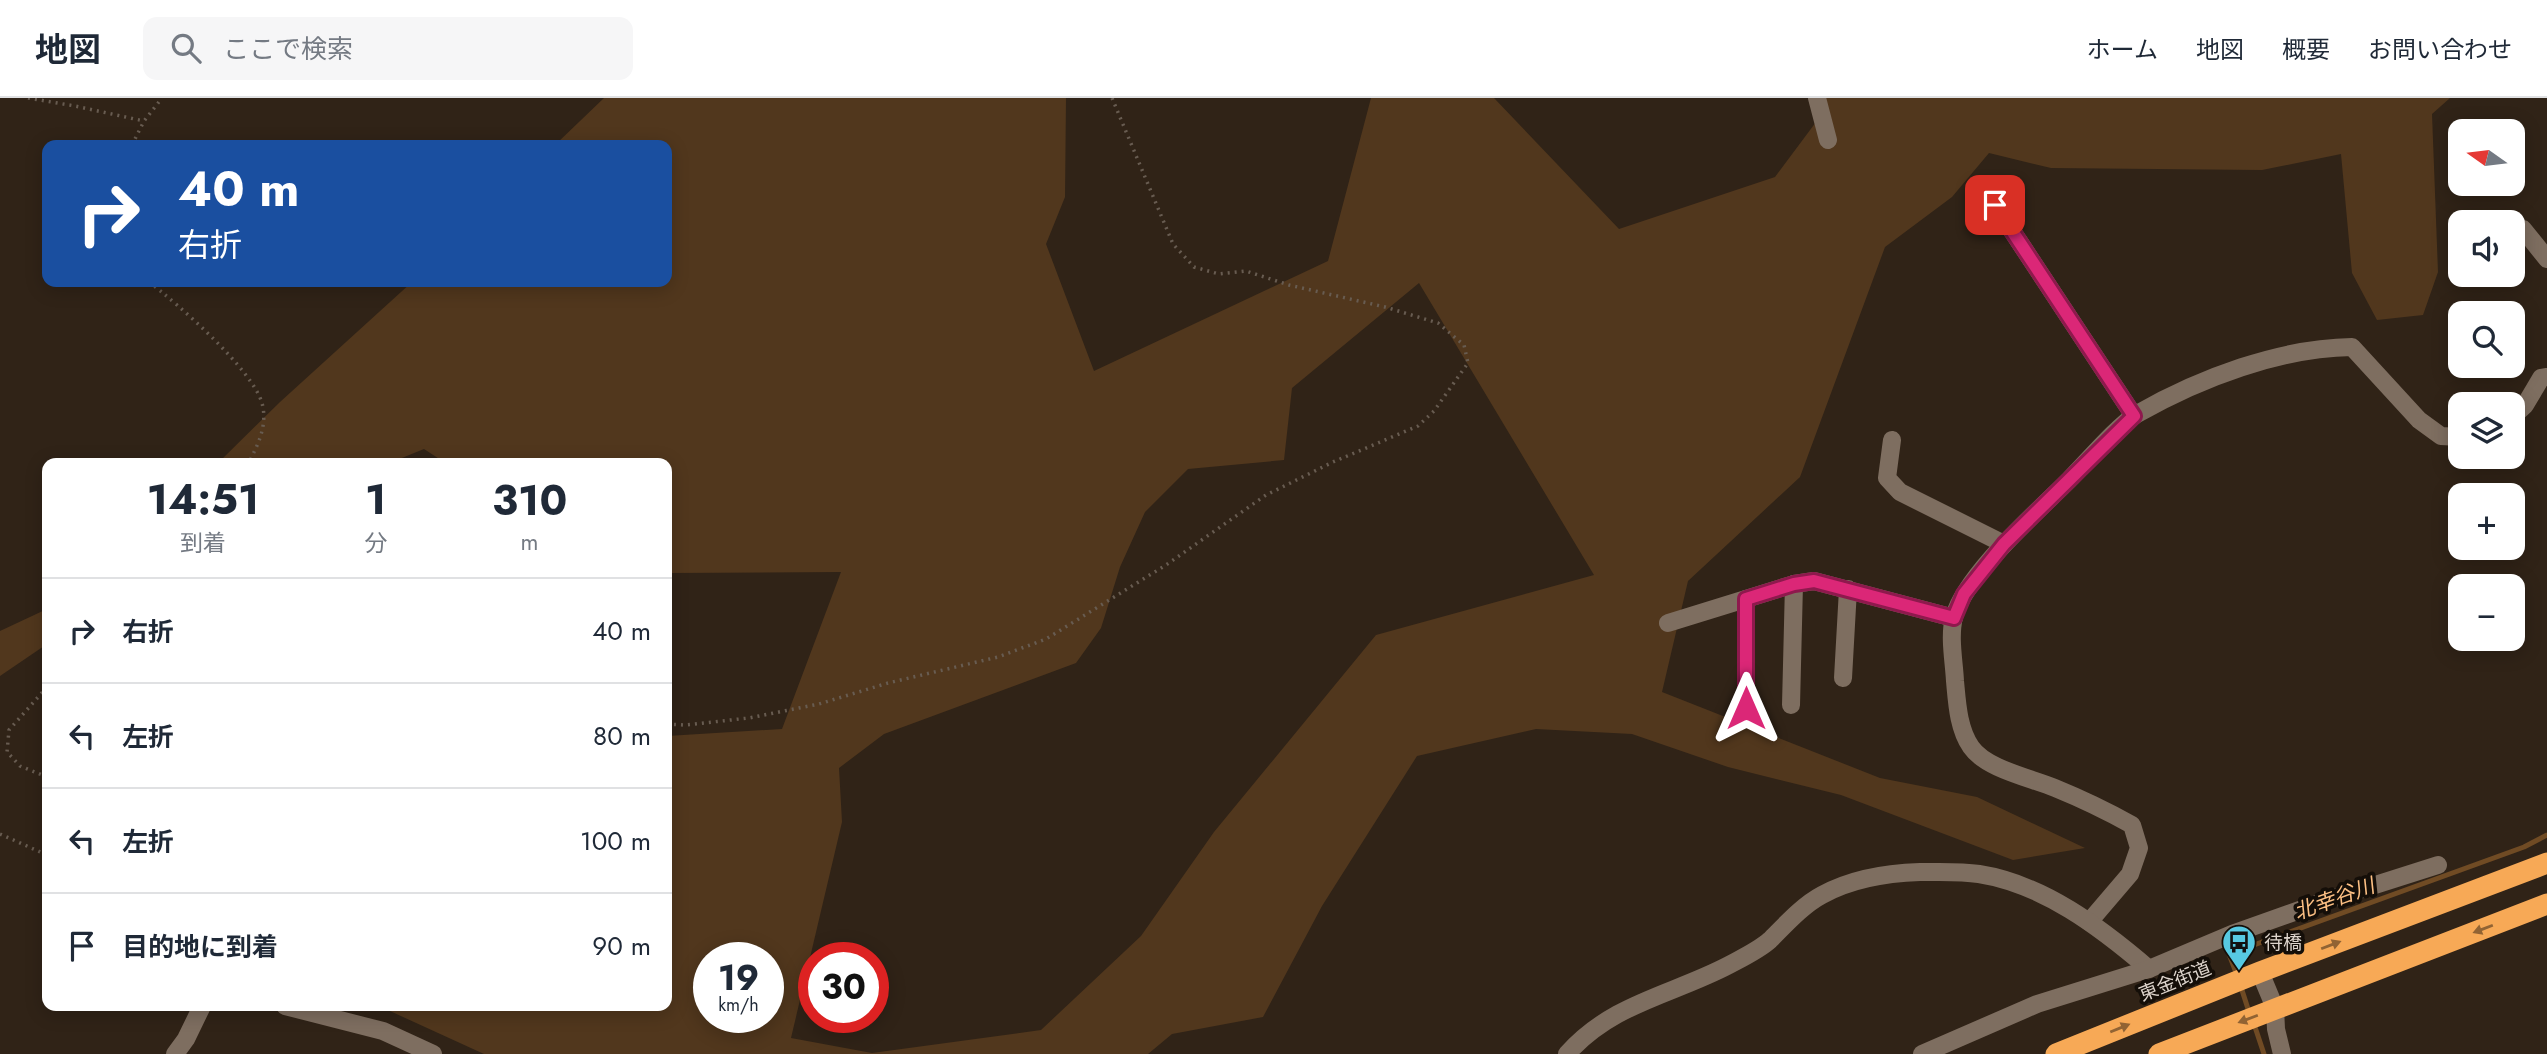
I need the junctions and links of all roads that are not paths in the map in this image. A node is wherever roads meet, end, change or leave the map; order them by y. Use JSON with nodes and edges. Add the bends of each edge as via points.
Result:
{"nodes":[{"id":1,"x":1817,"y":98,"type":"edge"},
{"id":2,"x":1828,"y":140,"type":"dead end"},
{"id":3,"x":1995,"y":205,"type":"dead end"},
{"id":4,"x":2525,"y":232,"type":"edge"},
{"id":5,"x":2547,"y":259,"type":"edge"},
{"id":6,"x":2547,"y":377,"type":"edge"},
{"id":7,"x":2525,"y":405,"type":"edge"},
{"id":8,"x":2134,"y":416,"type":"junction"},
{"id":9,"x":2448,"y":436,"type":"edge"},
{"id":10,"x":1892,"y":440,"type":"dead end"},
{"id":11,"x":2004,"y":544,"type":"junction"},
{"id":12,"x":1794,"y":584,"type":"junction"},
{"id":13,"x":1848,"y":589,"type":"junction"},
{"id":14,"x":1746,"y":599,"type":"junction"},
{"id":15,"x":1954,"y":618,"type":"junction"},
{"id":16,"x":1668,"y":623,"type":"dead end"},
{"id":17,"x":1843,"y":678,"type":"dead end"},
{"id":18,"x":1791,"y":705,"type":"dead end"},
{"id":19,"x":1746,"y":708,"type":"dead end"},
{"id":20,"x":2547,"y":863,"type":"edge"},
{"id":21,"x":2438,"y":865,"type":"dead end"},
{"id":22,"x":2547,"y":904,"type":"edge"},
{"id":23,"x":2089,"y":922,"type":"junction"},
{"id":24,"x":2149,"y":969,"type":"junction"},
{"id":25,"x":2260,"y":972,"type":"junction"},
{"id":26,"x":2275,"y":1009,"type":"junction"},
{"id":27,"x":200,"y":1011,"type":"edge"},
{"id":28,"x":305,"y":1011,"type":"edge"},
{"id":29,"x":175,"y":1054,"type":"edge"},
{"id":30,"x":433,"y":1054,"type":"edge"},
{"id":31,"x":1567,"y":1054,"type":"edge"},
{"id":32,"x":1922,"y":1054,"type":"edge"},
{"id":33,"x":2056,"y":1054,"type":"edge"},
{"id":34,"x":2159,"y":1054,"type":"edge"},
{"id":35,"x":2282,"y":1054,"type":"edge"}],
"edges":[{"from":1,"to":2,"type":"street"},
{"from":3,"to":8,"type":"street"},
{"from":4,"to":5,"type":"street"},
{"from":6,"to":7,"type":"street","via":[[2541,378]]},
{"from":8,"to":9,"type":"street","via":[[2187,388],[2274,358],[2319,347],[2353,347],[2419,420]]},
{"from":8,"to":11,"type":"street"},
{"from":10,"to":11,"type":"street","via":[[1887,478],[1900,492]]},
{"from":11,"to":15,"type":"street","via":[[1964,594]]},
{"from":12,"to":13,"type":"street","via":[[1814,581]]},
{"from":12,"to":14,"type":"street"},
{"from":12,"to":18,"type":"street"},
{"from":13,"to":15,"type":"street"},
{"from":13,"to":17,"type":"street"},
{"from":14,"to":16,"type":"street"},
{"from":14,"to":19,"type":"street"},
{"from":15,"to":23,"type":"street","via":[[1958,715],[1971,748],[2000,769],[2054,788],[2132,825],[2139,848],[2130,874]]},
{"from":25,"to":20,"type":"highway","name":"東金街道","one_way":true},
{"from":21,"to":24,"type":"street","via":[[2232,934]]},
{"from":22,"to":26,"type":"highway","one_way":true},
{"from":23,"to":24,"type":"street"},
{"from":23,"to":31,"type":"street","via":[[2022,886],[1979,874],[1898,872],[1852,883],[1821,896],[1768,942],[1726,966],[1629,1006]]},
{"from":24,"to":32,"type":"street","via":[[2037,1004]]},
{"from":25,"to":26,"type":"street"},
{"from":33,"to":25,"type":"highway","name":"東金街道","one_way":true},
{"from":26,"to":34,"type":"highway","one_way":true},
{"from":26,"to":35,"type":"street"},
{"from":27,"to":29,"type":"street"},
{"from":28,"to":30,"type":"street","via":[[383,1031]]}]}
